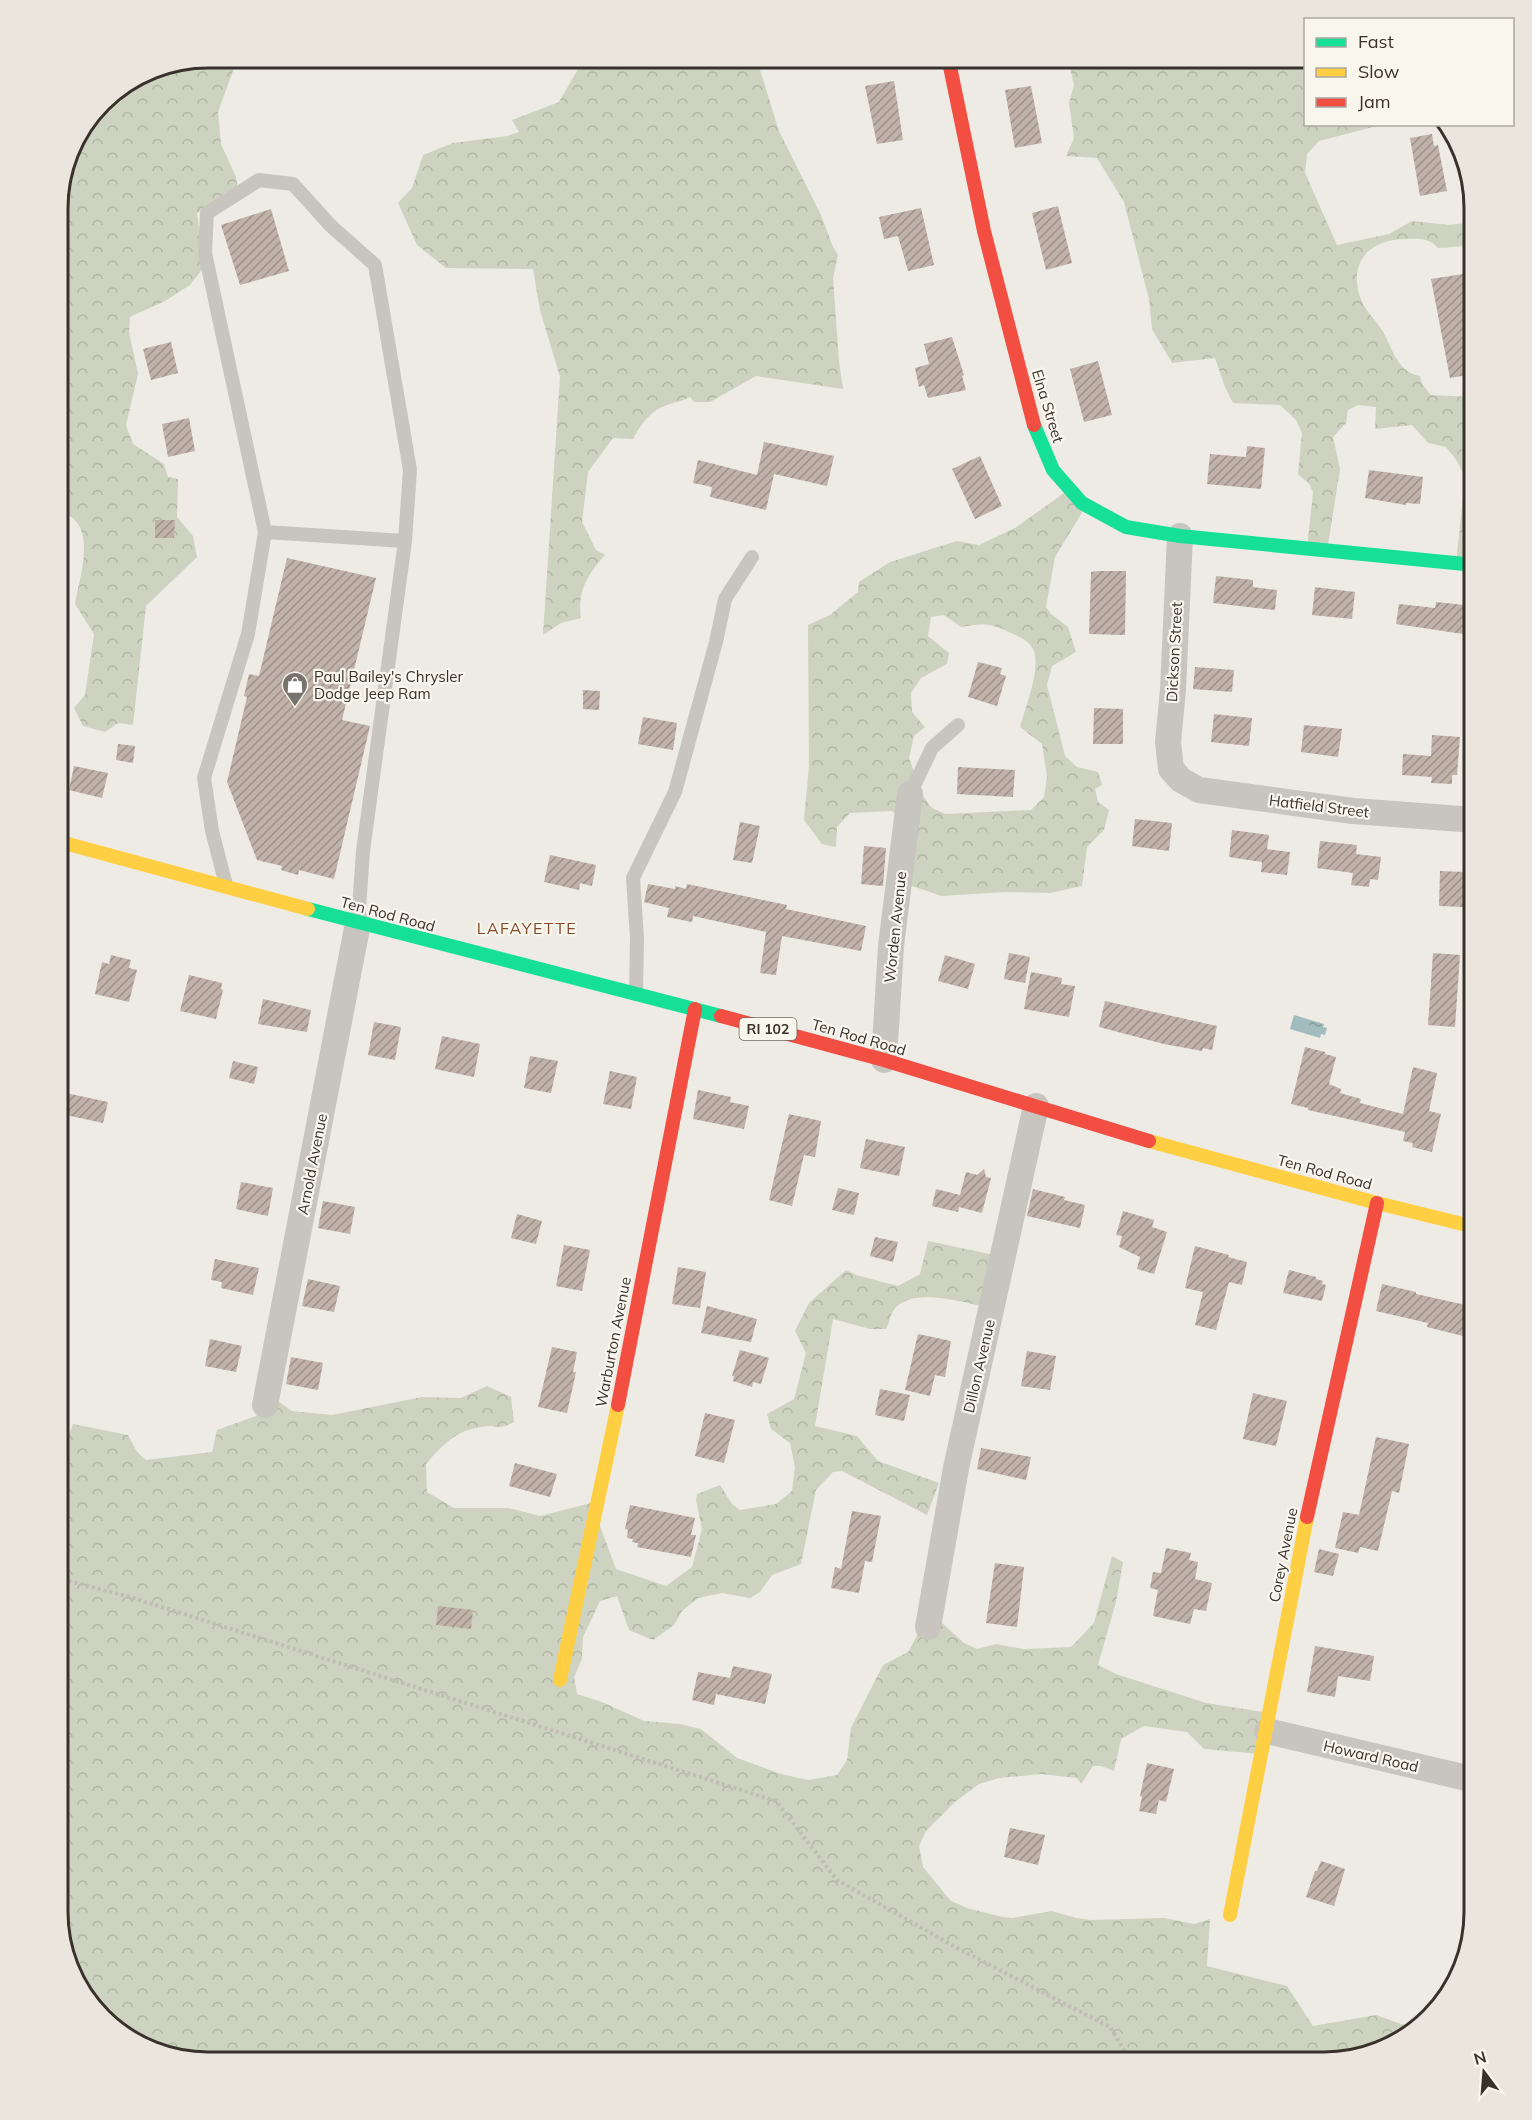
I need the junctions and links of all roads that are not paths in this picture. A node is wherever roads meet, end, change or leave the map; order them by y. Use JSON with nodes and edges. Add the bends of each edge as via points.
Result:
{"nodes":[{"id":1,"x":950,"y":68,"type":"edge"},
{"id":2,"x":265,"y":532,"type":"junction"},
{"id":3,"x":1180,"y":536,"type":"junction"},
{"id":4,"x":405,"y":541,"type":"junction"},
{"id":5,"x":752,"y":557,"type":"dead end"},
{"id":6,"x":1464,"y":564,"type":"edge"},
{"id":7,"x":958,"y":725,"type":"dead end"},
{"id":8,"x":1171,"y":769,"type":"joint"},
{"id":9,"x":910,"y":794,"type":"joint"},
{"id":10,"x":1464,"y":819,"type":"edge"},
{"id":11,"x":68,"y":844,"type":"edge"},
{"id":12,"x":227,"y":887,"type":"junction"},
{"id":13,"x":358,"y":923,"type":"junction"},
{"id":14,"x":636,"y":994,"type":"junction"},
{"id":15,"x":695,"y":1009,"type":"junction"},
{"id":16,"x":884,"y":1060,"type":"junction"},
{"id":17,"x":1036,"y":1106,"type":"junction"},
{"id":18,"x":1377,"y":1203,"type":"junction"},
{"id":19,"x":1464,"y":1224,"type":"edge"},
{"id":20,"x":265,"y":1405,"type":"dead end"},
{"id":21,"x":928,"y":1627,"type":"dead end"},
{"id":22,"x":560,"y":1680,"type":"dead end"},
{"id":23,"x":1267,"y":1731,"type":"junction"},
{"id":24,"x":1464,"y":1777,"type":"edge"},
{"id":25,"x":1230,"y":1916,"type":"dead end"}],
"edges":[{"from":1,"to":3,"type":"street","name":"Elna Street","via":[[987,242],[1035,430],[1053,470],[1082,503],[1126,527]]},
{"from":2,"to":4,"type":"lane"},
{"from":2,"to":4,"type":"lane","via":[[205,253],[207,213],[258,180],[293,184],[331,226],[375,265],[410,470]]},
{"from":2,"to":12,"type":"lane","via":[[248,634],[204,778],[212,831]]},
{"from":3,"to":6,"type":"street","name":"Elna Street"},
{"from":3,"to":8,"type":"street","name":"Dickson Street","via":[[1168,742]]},
{"from":4,"to":13,"type":"lane","via":[[363,851]]},
{"from":5,"to":14,"type":"lane","via":[[725,599],[675,792],[633,878]]},
{"from":7,"to":9,"type":"lane","via":[[932,748]]},
{"from":8,"to":10,"type":"street","name":"Hatfield Street","via":[[1199,790],[1353,811]]},
{"from":9,"to":16,"type":"street","name":"Worden Avenue","via":[[891,945]]},
{"from":11,"to":12,"type":"street","name":"Ten Rod Road","number":"RI 102"},
{"from":12,"to":13,"type":"street","name":"Ten Rod Road","number":"RI 102"},
{"from":13,"to":14,"type":"street","name":"Ten Rod Road","number":"RI 102"},
{"from":13,"to":20,"type":"street","name":"Arnold Avenue"},
{"from":14,"to":15,"type":"street","name":"Ten Rod Road","number":"RI 102"},
{"from":15,"to":16,"type":"street","name":"Ten Rod Road","number":"RI 102"},
{"from":15,"to":22,"type":"street","name":"Warburton Avenue"},
{"from":16,"to":17,"type":"street","name":"Ten Rod Road","number":"RI 102"},
{"from":17,"to":18,"type":"street","name":"Ten Rod Road","number":"RI 102"},
{"from":17,"to":21,"type":"street","name":"Dillon Avenue","via":[[956,1468]]},
{"from":18,"to":19,"type":"street","name":"Ten Rod Road","number":"RI 102"},
{"from":18,"to":23,"type":"street","name":"Corey Avenue","via":[[1301,1542]]},
{"from":23,"to":24,"type":"street","name":"Howard Road"},
{"from":23,"to":25,"type":"street","name":"Corey Avenue"}]}
